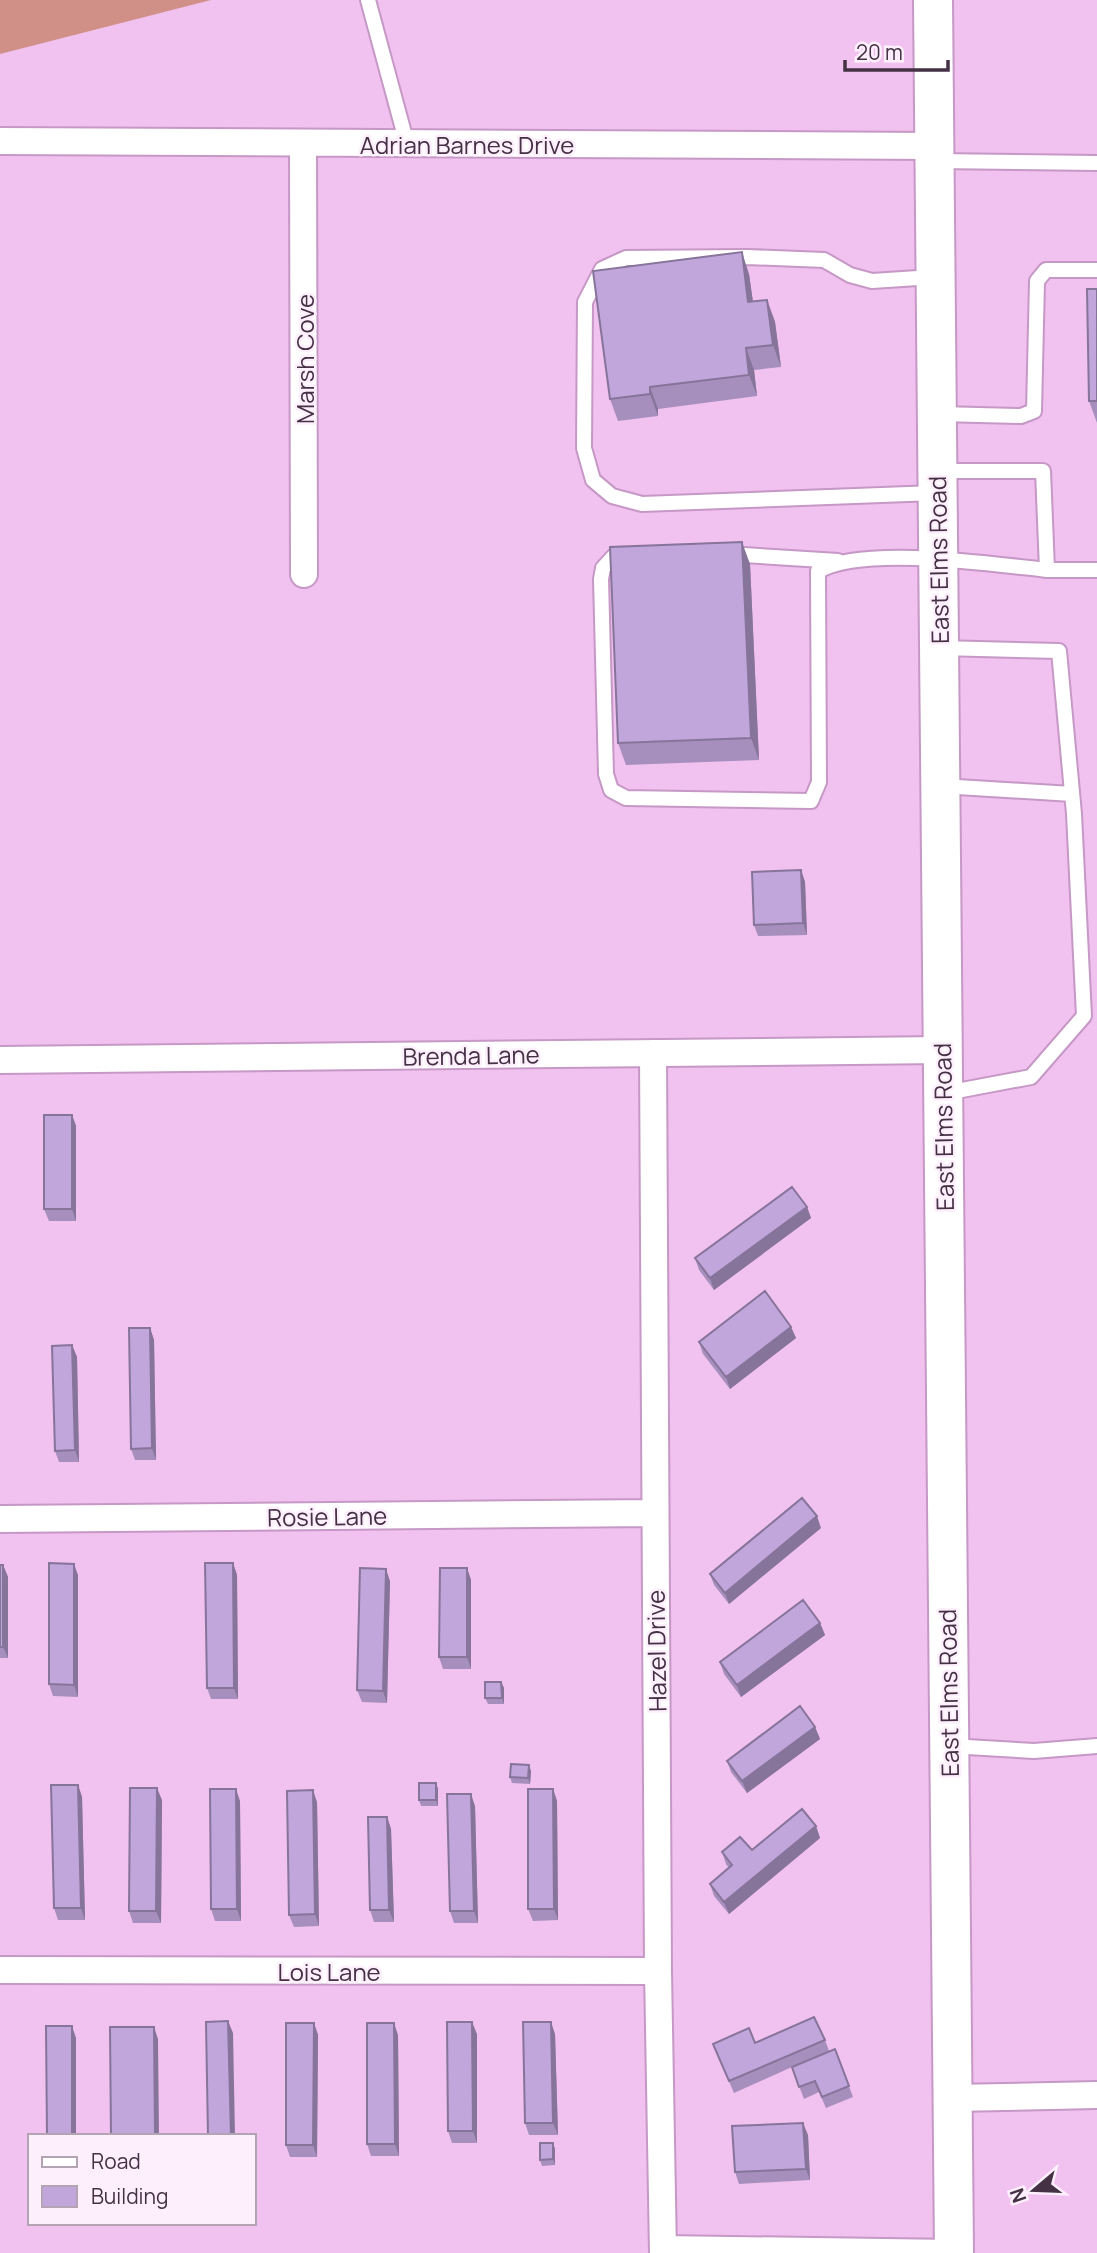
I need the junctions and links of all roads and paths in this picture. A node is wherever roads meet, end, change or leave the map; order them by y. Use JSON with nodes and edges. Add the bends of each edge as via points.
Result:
{"nodes":[{"id":1,"x":368,"y":0,"type":"edge"},
{"id":2,"x":933,"y":0,"type":"edge"},
{"id":3,"x":0,"y":141,"type":"edge"},
{"id":4,"x":303,"y":143,"type":"junction"},
{"id":5,"x":407,"y":144,"type":"junction"},
{"id":6,"x":934,"y":154,"type":"junction"},
{"id":7,"x":1097,"y":163,"type":"edge"},
{"id":8,"x":1097,"y":270,"type":"edge"},
{"id":9,"x":935,"y":277,"type":"junction"},
{"id":10,"x":936,"y":414,"type":"junction"},
{"id":11,"x":937,"y":482,"type":"junction"},
{"id":12,"x":644,"y":554,"type":"edge"},
{"id":13,"x":709,"y":554,"type":"edge"},
{"id":14,"x":937,"y":558,"type":"junction"},
{"id":15,"x":838,"y":561,"type":"junction"},
{"id":16,"x":1047,"y":570,"type":"junction"},
{"id":17,"x":1097,"y":570,"type":"edge"},
{"id":18,"x":304,"y":574,"type":"dead end"},
{"id":19,"x":939,"y":648,"type":"junction"},
{"id":20,"x":940,"y":785,"type":"junction"},
{"id":21,"x":1072,"y":794,"type":"junction"},
{"id":22,"x":942,"y":1050,"type":"junction"},
{"id":23,"x":653,"y":1054,"type":"junction"},
{"id":24,"x":0,"y":1060,"type":"edge"},
{"id":25,"x":943,"y":1094,"type":"junction"},
{"id":26,"x":654,"y":1513,"type":"junction"},
{"id":27,"x":0,"y":1519,"type":"edge"},
{"id":28,"x":949,"y":1746,"type":"junction"},
{"id":29,"x":1097,"y":1746,"type":"edge"},
{"id":30,"x":0,"y":1970,"type":"edge"},
{"id":31,"x":658,"y":1972,"type":"junction"},
{"id":32,"x":1097,"y":2095,"type":"edge"},
{"id":33,"x":952,"y":2098,"type":"junction"},
{"id":34,"x":663,"y":2251,"type":"edge"},
{"id":35,"x":954,"y":2253,"type":"edge"}],
"edges":[{"from":1,"to":5,"type":"lane"},
{"from":2,"to":6,"type":"main road","name":"East Elms Road"},
{"from":3,"to":4,"type":"street","name":"Adrian Barnes Drive"},
{"from":4,"to":5,"type":"street","name":"Adrian Barnes Drive"},
{"from":4,"to":18,"type":"street","name":"Marsh Cove"},
{"from":5,"to":6,"type":"street","name":"Adrian Barnes Drive"},
{"from":6,"to":7,"type":"lane"},
{"from":6,"to":9,"type":"main road","name":"East Elms Road"},
{"from":8,"to":10,"type":"lane","via":[[1046,270],[1037,281],[1034,411],[1021,416]]},
{"from":9,"to":10,"type":"main road","name":"East Elms Road"},
{"from":9,"to":11,"type":"lane","via":[[872,281],[824,260],[748,257],[626,258],[602,269],[585,302],[584,448],[593,480],[612,496],[642,504]]},
{"from":10,"to":11,"type":"main road","name":"East Elms Road"},
{"from":11,"to":14,"type":"main road","name":"East Elms Road"},
{"from":11,"to":16,"type":"lane","via":[[1042,471]]},
{"from":12,"to":15,"type":"lane","via":[[614,556],[603,568],[601,579],[606,774],[611,790],[626,798],[811,801],[819,782],[817,571]]},
{"from":13,"to":15,"type":"lane"},
{"from":14,"to":15,"type":"lane"},
{"from":14,"to":16,"type":"lane"},
{"from":14,"to":19,"type":"main road","name":"East Elms Road"},
{"from":16,"to":17,"type":"lane"},
{"from":19,"to":20,"type":"main road","name":"East Elms Road"},
{"from":19,"to":21,"type":"lane","via":[[1059,651]]},
{"from":20,"to":21,"type":"lane"},
{"from":20,"to":22,"type":"main road","name":"East Elms Road"},
{"from":21,"to":25,"type":"lane","via":[[1084,1016],[1031,1077]]},
{"from":22,"to":23,"type":"street","name":"Brenda Lane"},
{"from":22,"to":25,"type":"main road","name":"East Elms Road"},
{"from":23,"to":24,"type":"street","name":"Brenda Lane"},
{"from":23,"to":26,"type":"street","name":"Hazel Drive"},
{"from":25,"to":28,"type":"main road","name":"East Elms Road"},
{"from":26,"to":27,"type":"street","name":"Rosie Lane"},
{"from":26,"to":31,"type":"street","name":"Hazel Drive"},
{"from":28,"to":29,"type":"lane","via":[[1034,1751]]},
{"from":28,"to":33,"type":"main road","name":"East Elms Road"},
{"from":30,"to":31,"type":"street","name":"Lois Lane"},
{"from":31,"to":34,"type":"street","name":"Hazel Drive"},
{"from":32,"to":33,"type":"street"},
{"from":33,"to":35,"type":"main road","name":"East Elms Road"},
{"from":34,"to":35,"type":"street"}]}
